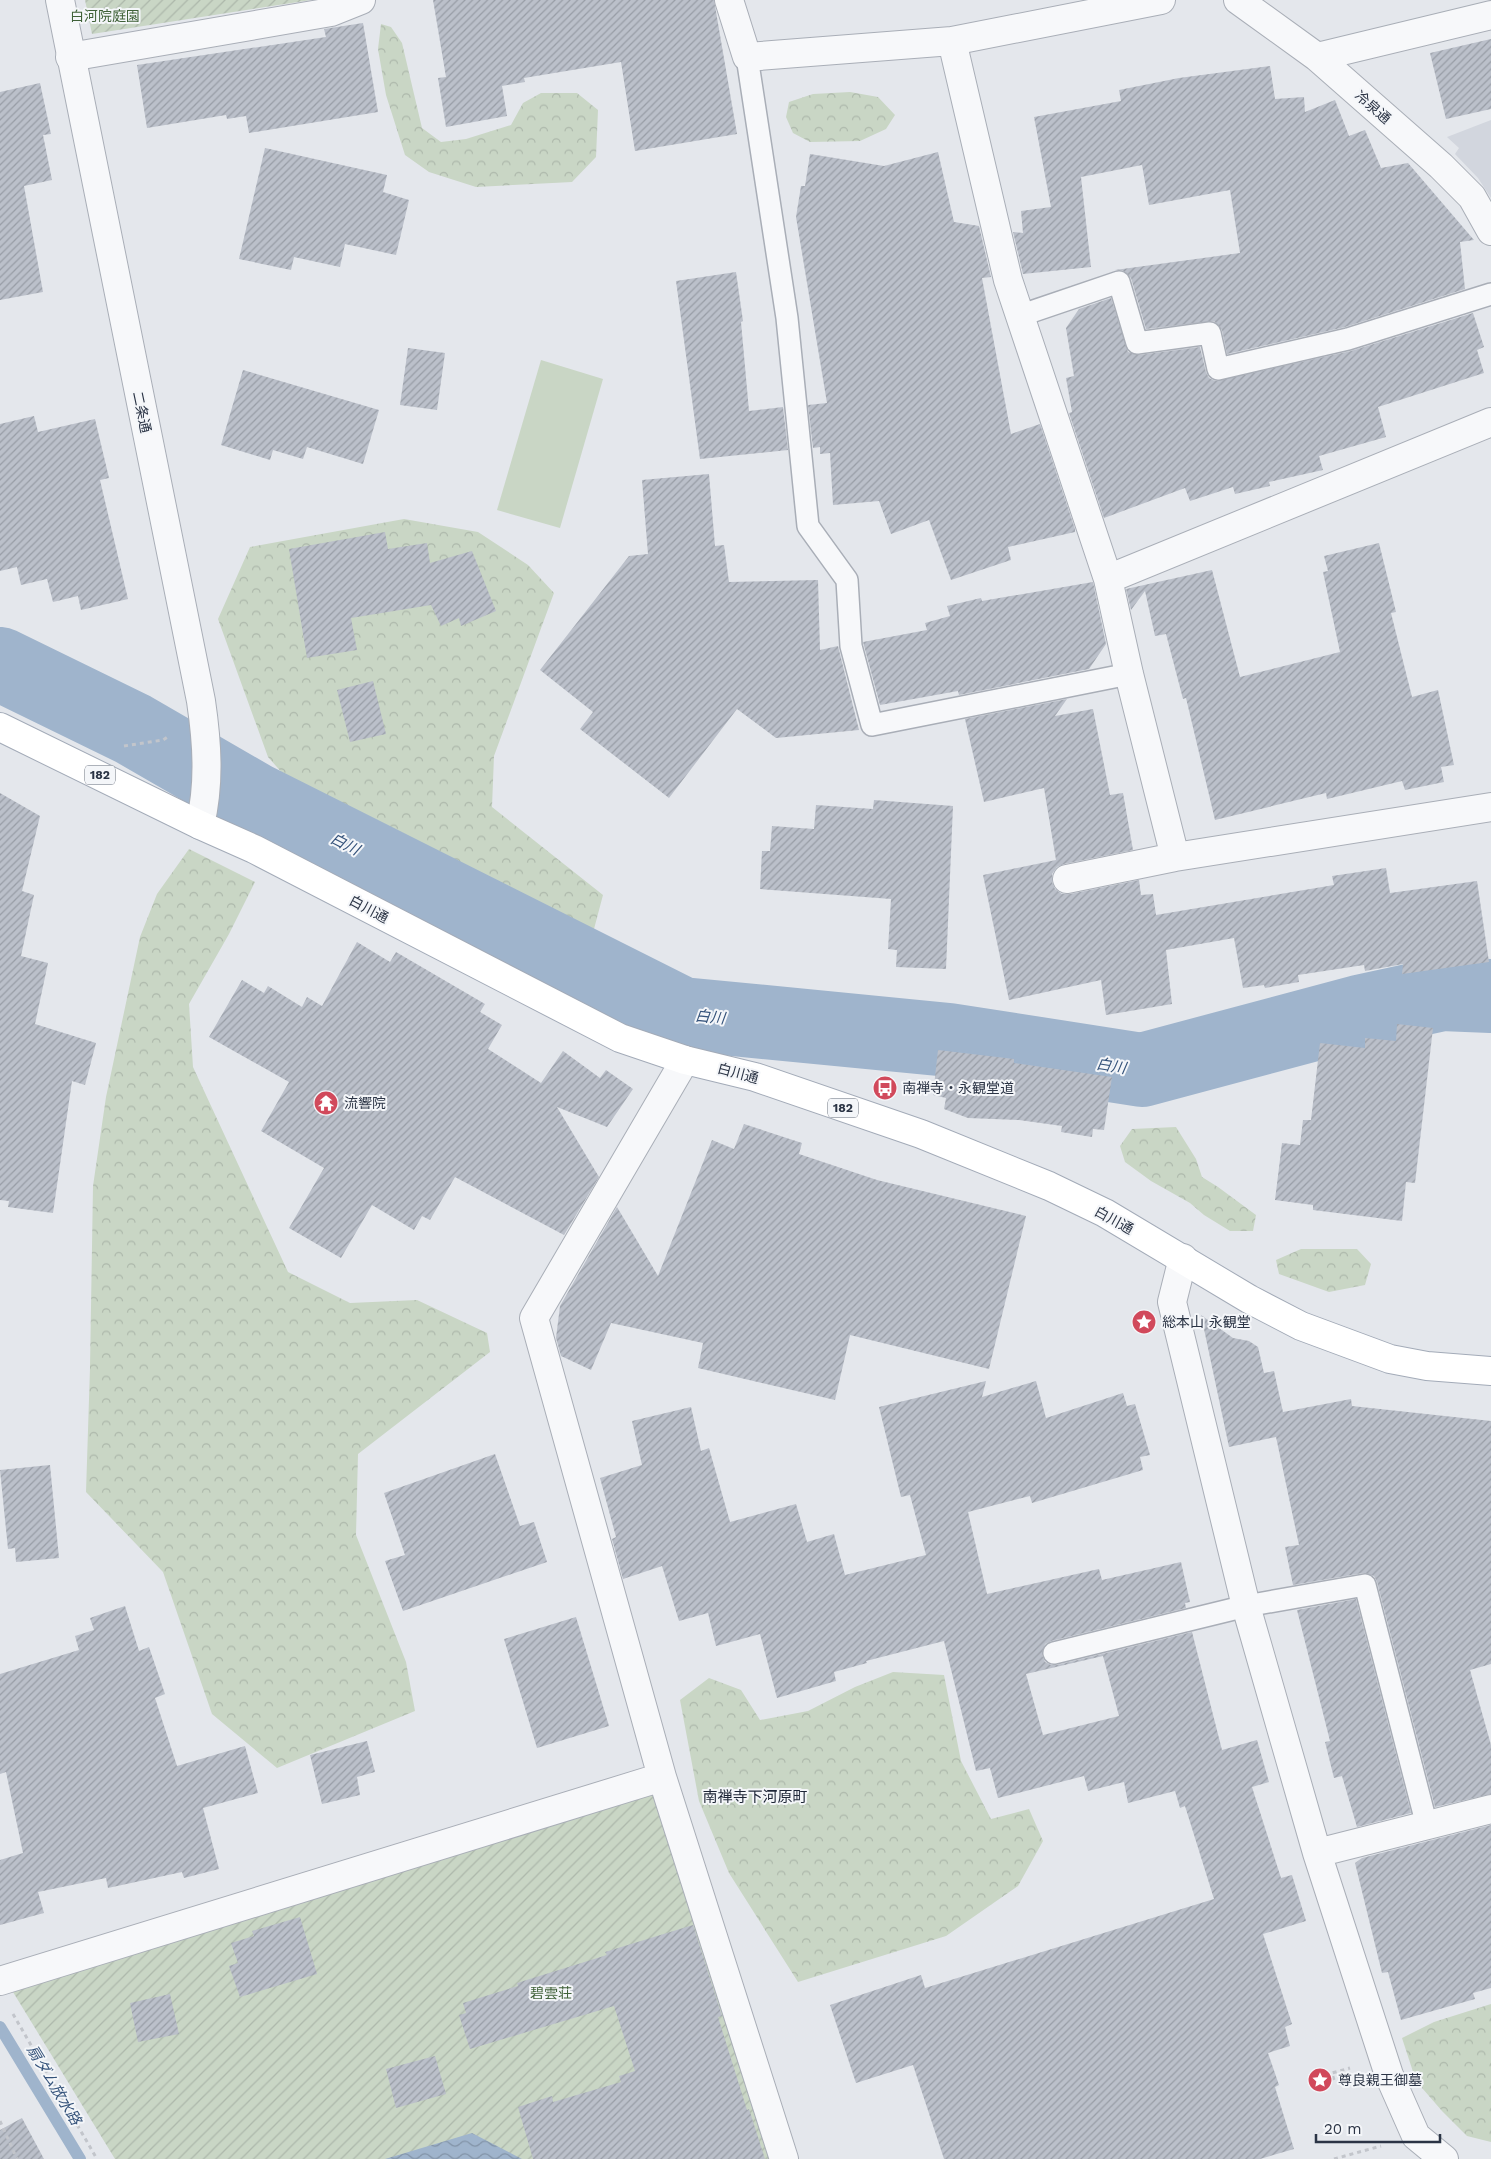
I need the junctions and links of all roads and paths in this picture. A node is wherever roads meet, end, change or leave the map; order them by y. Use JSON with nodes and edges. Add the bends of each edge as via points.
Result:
{"nodes":[{"id":1,"x":60,"y":0,"type":"edge"},
{"id":2,"x":362,"y":0,"type":"edge"},
{"id":3,"x":729,"y":0,"type":"edge"},
{"id":4,"x":1161,"y":0,"type":"edge"},
{"id":5,"x":1238,"y":0,"type":"edge"},
{"id":6,"x":1491,"y":15,"type":"edge"},
{"id":7,"x":952,"y":41,"type":"junction"},
{"id":8,"x":70,"y":57,"type":"junction"},
{"id":9,"x":747,"y":57,"type":"junction"},
{"id":10,"x":1317,"y":57,"type":"junction"},
{"id":11,"x":1491,"y":231,"type":"edge"},
{"id":12,"x":1491,"y":294,"type":"edge"},
{"id":13,"x":1019,"y":316,"type":"junction"},
{"id":14,"x":1491,"y":422,"type":"edge"},
{"id":15,"x":1108,"y":579,"type":"junction"},
{"id":16,"x":1129,"y":674,"type":"junction"},
{"id":17,"x":0,"y":727,"type":"edge"},
{"id":18,"x":162,"y":740,"type":"dead end"},
{"id":19,"x":134,"y":744,"type":"dead end"},
{"id":20,"x":1491,"y":807,"type":"edge"},
{"id":21,"x":203,"y":812,"type":"junction"},
{"id":22,"x":1175,"y":857,"type":"junction"},
{"id":23,"x":1067,"y":879,"type":"dead end"},
{"id":24,"x":685,"y":1060,"type":"junction"},
{"id":25,"x":1183,"y":1258,"type":"junction"},
{"id":26,"x":1491,"y":1371,"type":"edge"},
{"id":27,"x":1246,"y":1606,"type":"junction"},
{"id":28,"x":1054,"y":1653,"type":"dead end"},
{"id":29,"x":662,"y":1776,"type":"junction"},
{"id":30,"x":1491,"y":1809,"type":"edge"},
{"id":31,"x":1427,"y":1826,"type":"junction"},
{"id":32,"x":1317,"y":1853,"type":"junction"},
{"id":33,"x":0,"y":1981,"type":"edge"},
{"id":34,"x":10,"y":2009,"type":"dead end"},
{"id":35,"x":0,"y":2121,"type":"edge"},
{"id":36,"x":1416,"y":2136,"type":"junction"},
{"id":37,"x":17,"y":2159,"type":"edge"},
{"id":38,"x":97,"y":2159,"type":"edge"},
{"id":39,"x":784,"y":2159,"type":"edge"},
{"id":40,"x":1334,"y":2159,"type":"edge"},
{"id":41,"x":1444,"y":2159,"type":"edge"}],
"edges":[{"from":1,"to":8,"type":"street","name":"二条通"},
{"from":2,"to":8,"type":"street","via":[[331,12]]},
{"from":3,"to":9,"type":"street"},
{"from":4,"to":7,"type":"street"},
{"from":5,"to":10,"type":"street","name":"冷泉通"},
{"from":6,"to":10,"type":"street"},
{"from":7,"to":9,"type":"street"},
{"from":7,"to":13,"type":"street"},
{"from":8,"to":21,"type":"street","name":"二条通","via":[[195,671],[207,740]]},
{"from":9,"to":16,"type":"lane","via":[[788,318],[808,526],[847,580],[851,646],[872,725]]},
{"from":10,"to":11,"type":"street","name":"冷泉通","via":[[1472,197]]},
{"from":12,"to":13,"type":"lane","via":[[1348,339],[1218,369],[1210,333],[1137,343],[1119,282]]},
{"from":13,"to":15,"type":"street"},
{"from":14,"to":15,"type":"street"},
{"from":15,"to":16,"type":"street"},
{"from":16,"to":22,"type":"street"},
{"from":17,"to":21,"type":"main road","name":"白川通","number":"182"},
{"from":18,"to":19,"type":"path"},
{"from":20,"to":22,"type":"street"},
{"from":21,"to":24,"type":"main road","name":"白川通","number":"182","via":[[254,849],[620,1038]]},
{"from":22,"to":23,"type":"street"},
{"from":24,"to":25,"type":"main road","name":"白川通","number":"182","via":[[756,1077],[921,1134],[1049,1186],[1105,1213]]},
{"from":24,"to":29,"type":"street","via":[[534,1318]]},
{"from":25,"to":26,"type":"main road","name":"白川通","number":"182","via":[[1249,1299],[1301,1326],[1390,1359],[1427,1366]]},
{"from":25,"to":27,"type":"street","via":[[1172,1302]]},
{"from":27,"to":28,"type":"lane"},
{"from":27,"to":31,"type":"lane","via":[[1365,1585]]},
{"from":27,"to":32,"type":"street"},
{"from":29,"to":33,"type":"street"},
{"from":29,"to":39,"type":"street"},
{"from":30,"to":31,"type":"street"},
{"from":31,"to":32,"type":"street"},
{"from":32,"to":36,"type":"street","via":[[1389,2075]]},
{"from":34,"to":38,"type":"path"},
{"from":35,"to":37,"type":"path"},
{"from":36,"to":40,"type":"path"},
{"from":36,"to":41,"type":"street"}]}
